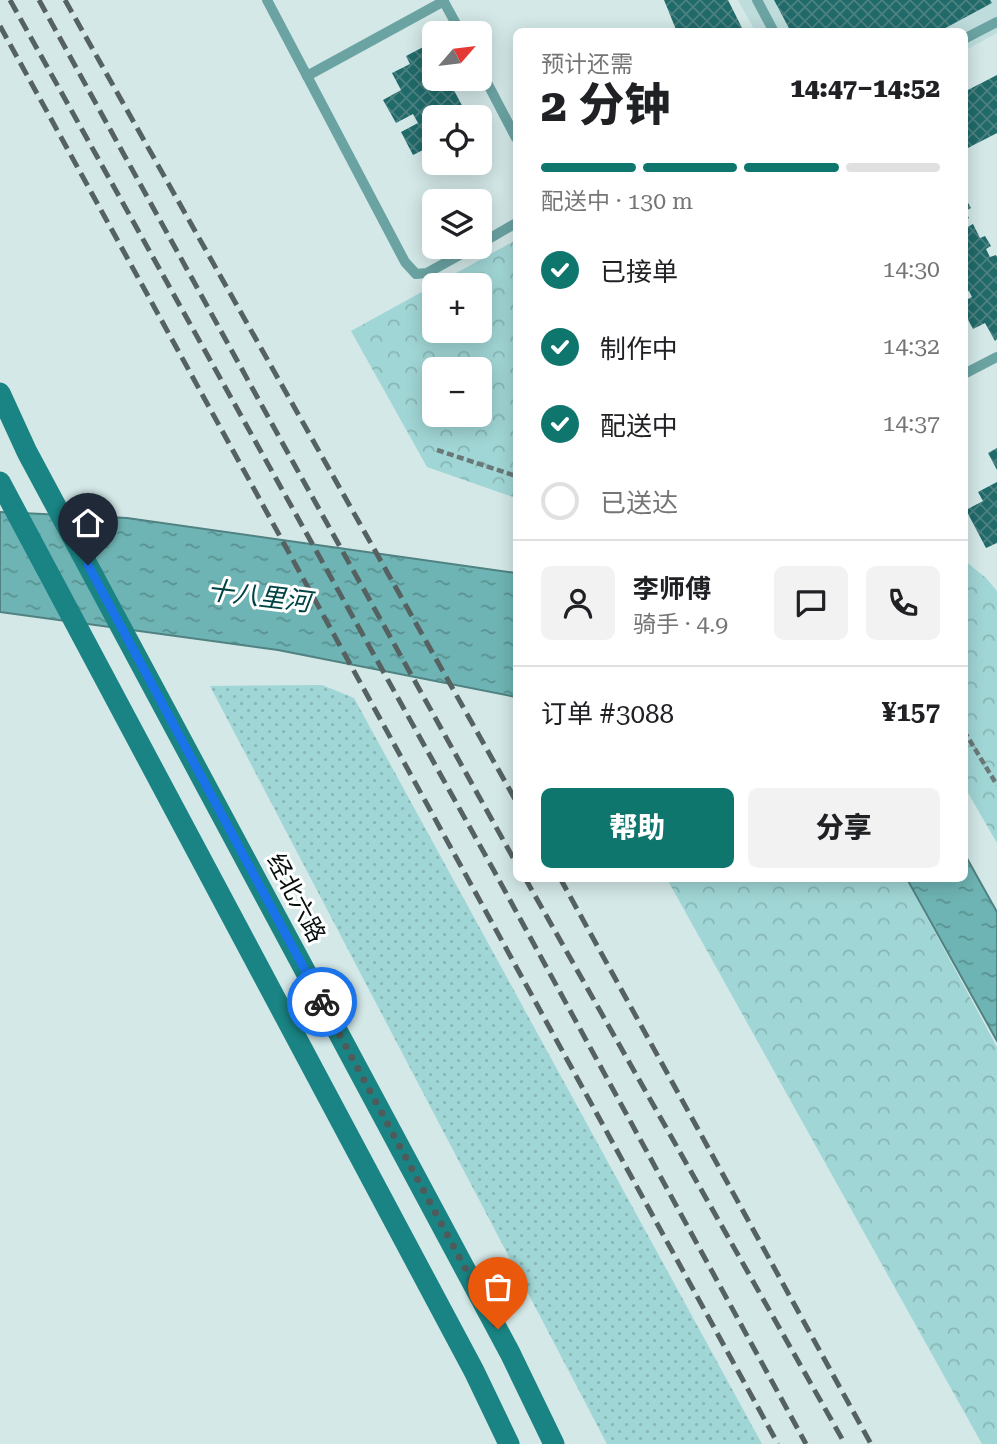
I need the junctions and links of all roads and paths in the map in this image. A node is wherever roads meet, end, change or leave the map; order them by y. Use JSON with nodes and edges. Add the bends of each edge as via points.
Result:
{"nodes":[{"id":1,"x":267,"y":0,"type":"edge"},
{"id":2,"x":757,"y":0,"type":"edge"},
{"id":3,"x":443,"y":1,"type":"edge"},
{"id":4,"x":454,"y":21,"type":"edge"},
{"id":5,"x":997,"y":22,"type":"edge"},
{"id":6,"x":772,"y":28,"type":"edge"},
{"id":7,"x":968,"y":37,"type":"edge"},
{"id":8,"x":307,"y":76,"type":"junction"},
{"id":9,"x":491,"y":91,"type":"edge"},
{"id":10,"x":513,"y":132,"type":"edge"},
{"id":11,"x":513,"y":225,"type":"edge"},
{"id":12,"x":492,"y":237,"type":"edge"},
{"id":13,"x":452,"y":259,"type":"edge"},
{"id":14,"x":997,"y":357,"type":"edge"},
{"id":15,"x":968,"y":372,"type":"edge"},
{"id":16,"x":0,"y":393,"type":"edge"},
{"id":17,"x":437,"y":450,"type":"dead end"},
{"id":18,"x":513,"y":475,"type":"edge"},
{"id":19,"x":0,"y":482,"type":"edge"},
{"id":20,"x":968,"y":738,"type":"edge"},
{"id":21,"x":997,"y":785,"type":"edge"},
{"id":22,"x":509,"y":1444,"type":"edge"},
{"id":23,"x":554,"y":1444,"type":"edge"}],
"edges":[{"from":1,"to":8,"type":"lane"},
{"from":2,"to":6,"type":"lane"},
{"from":3,"to":4,"type":"lane"},
{"from":3,"to":8,"type":"lane"},
{"from":5,"to":7,"type":"lane"},
{"from":8,"to":13,"type":"lane","via":[[405,262],[416,274]]},
{"from":9,"to":10,"type":"lane"},
{"from":11,"to":12,"type":"lane"},
{"from":14,"to":15,"type":"lane"},
{"from":16,"to":23,"type":"main road","name":"经北六路","via":[[27,452],[504,1341]]},
{"from":17,"to":18,"type":"path"},
{"from":19,"to":22,"type":"main road"},
{"from":20,"to":21,"type":"path"}]}
